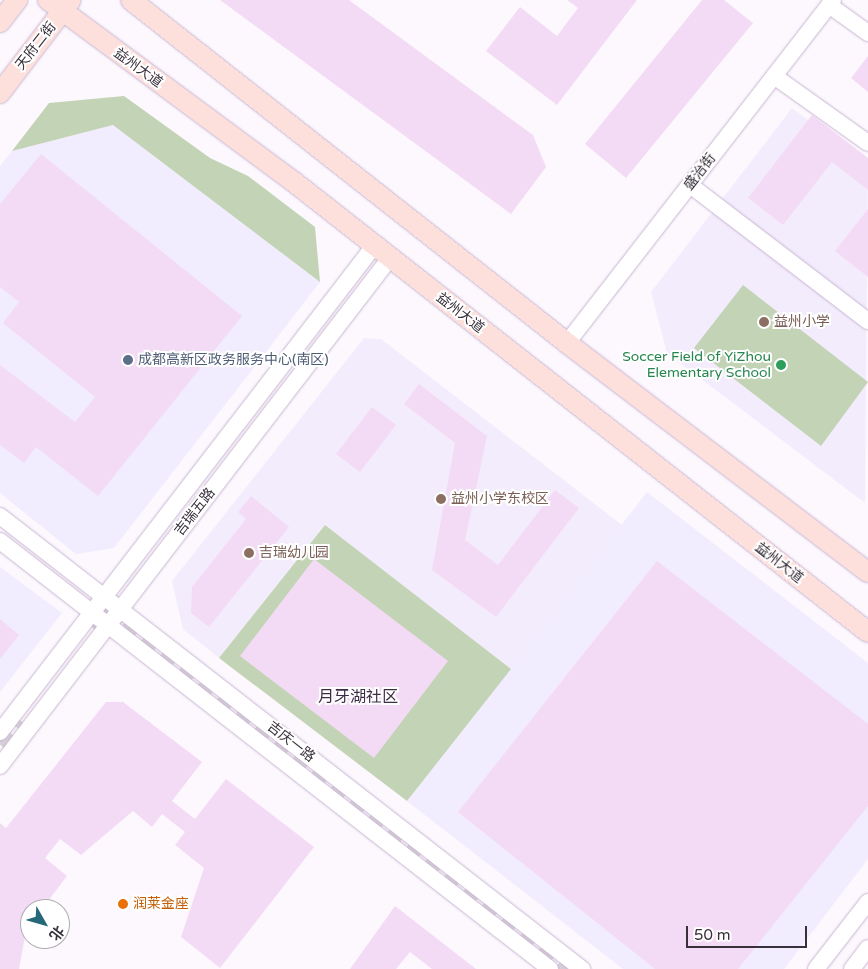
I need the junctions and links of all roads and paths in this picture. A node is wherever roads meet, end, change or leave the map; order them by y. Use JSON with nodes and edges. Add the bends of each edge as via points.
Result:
{"nodes":[{"id":1,"x":17,"y":0,"type":"edge"},
{"id":2,"x":131,"y":0,"type":"edge"},
{"id":3,"x":831,"y":2,"type":"edge"},
{"id":4,"x":61,"y":4,"type":"edge"},
{"id":5,"x":0,"y":22,"type":"edge"},
{"id":6,"x":868,"y":33,"type":"edge"},
{"id":7,"x":774,"y":76,"type":"junction"},
{"id":8,"x":0,"y":93,"type":"edge"},
{"id":9,"x":868,"y":143,"type":"edge"},
{"id":10,"x":690,"y":185,"type":"junction"},
{"id":11,"x":382,"y":252,"type":"junction"},
{"id":12,"x":868,"y":321,"type":"edge"},
{"id":13,"x":567,"y":343,"type":"junction"},
{"id":14,"x":0,"y":516,"type":"edge"},
{"id":15,"x":0,"y":541,"type":"edge"},
{"id":16,"x":868,"y":572,"type":"edge"},
{"id":17,"x":104,"y":597,"type":"junction"},
{"id":18,"x":120,"y":610,"type":"junction"},
{"id":19,"x":92,"y":613,"type":"junction"},
{"id":20,"x":108,"y":625,"type":"junction"},
{"id":21,"x":868,"y":632,"type":"edge"},
{"id":22,"x":0,"y":732,"type":"edge"},
{"id":23,"x":0,"y":766,"type":"edge"},
{"id":24,"x":868,"y":902,"type":"edge"},
{"id":25,"x":868,"y":948,"type":"edge"},
{"id":26,"x":550,"y":969,"type":"edge"},
{"id":27,"x":582,"y":969,"type":"edge"},
{"id":28,"x":816,"y":969,"type":"edge"},
{"id":29,"x":852,"y":969,"type":"edge"}],
"edges":[{"from":1,"to":5,"type":"main road"},
{"from":2,"to":13,"type":"main road"},
{"from":3,"to":6,"type":"street"},
{"from":3,"to":7,"type":"street","name":"盛治街"},
{"from":4,"to":8,"type":"main road","name":"天府二街"},
{"from":4,"to":11,"type":"main road","name":"益州大道"},
{"from":7,"to":9,"type":"street"},
{"from":7,"to":10,"type":"street","name":"盛治街"},
{"from":10,"to":12,"type":"street"},
{"from":10,"to":13,"type":"street","name":"盛治街"},
{"from":11,"to":17,"type":"street","name":"吉瑞五路"},
{"from":11,"to":18,"type":"street","name":"吉瑞五路"},
{"from":11,"to":21,"type":"main road","name":"益州大道"},
{"from":13,"to":16,"type":"main road"},
{"from":14,"to":17,"type":"street","name":"吉庆一路"},
{"from":15,"to":19,"type":"street","name":"吉庆一路"},
{"from":17,"to":18,"type":"street","name":"吉庆一路"},
{"from":17,"to":19,"type":"street","name":"吉瑞五路"},
{"from":18,"to":20,"type":"street","name":"吉瑞五路"},
{"from":18,"to":27,"type":"street","name":"吉庆一路"},
{"from":19,"to":20,"type":"street","name":"吉庆一路"},
{"from":19,"to":22,"type":"street","name":"吉瑞五路"},
{"from":20,"to":23,"type":"street","name":"吉瑞五路"},
{"from":20,"to":26,"type":"street","name":"吉庆一路"},
{"from":24,"to":28,"type":"street"},
{"from":25,"to":29,"type":"street"}]}
